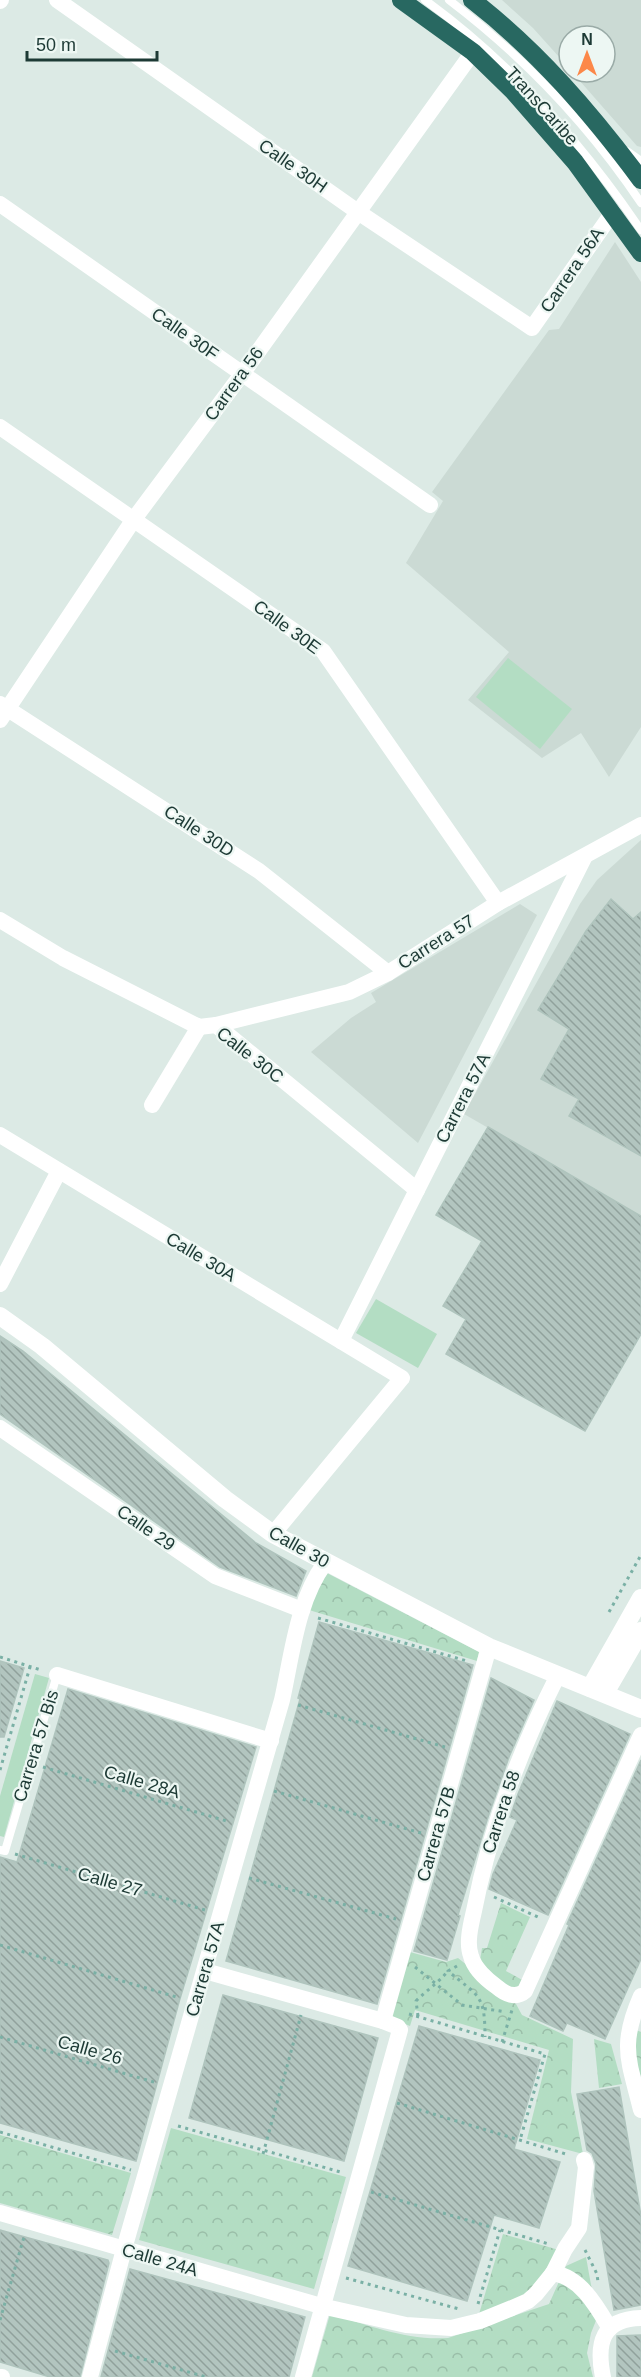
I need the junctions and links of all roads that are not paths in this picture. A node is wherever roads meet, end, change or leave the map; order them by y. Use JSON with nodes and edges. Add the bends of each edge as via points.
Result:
{"nodes":[{"id":1,"x":57,"y":0,"type":"edge"},
{"id":2,"x":401,"y":0,"type":"edge"},
{"id":3,"x":425,"y":0,"type":"edge"},
{"id":4,"x":449,"y":0,"type":"edge"},
{"id":5,"x":472,"y":0,"type":"edge"},
{"id":6,"x":472,"y":52,"type":"junction"},
{"id":7,"x":610,"y":139,"type":"junction"},
{"id":8,"x":641,"y":161,"type":"edge"},
{"id":9,"x":641,"y":180,"type":"edge"},
{"id":10,"x":641,"y":203,"type":"edge"},
{"id":11,"x":0,"y":204,"type":"edge"},
{"id":12,"x":358,"y":212,"type":"junction"},
{"id":13,"x":613,"y":212,"type":"junction"},
{"id":14,"x":641,"y":230,"type":"edge"},
{"id":15,"x":641,"y":253,"type":"edge"},
{"id":16,"x":532,"y":328,"type":"joint"},
{"id":17,"x":242,"y":374,"type":"junction"},
{"id":18,"x":0,"y":427,"type":"edge"},
{"id":19,"x":430,"y":505,"type":"dead end"},
{"id":20,"x":134,"y":519,"type":"junction"},
{"id":21,"x":2,"y":711,"type":"edge"},
{"id":22,"x":641,"y":825,"type":"edge"},
{"id":23,"x":585,"y":856,"type":"junction"},
{"id":24,"x":498,"y":903,"type":"junction"},
{"id":25,"x":0,"y":920,"type":"edge"},
{"id":26,"x":388,"y":973,"type":"junction"},
{"id":27,"x":216,"y":1025,"type":"junction"},
{"id":28,"x":199,"y":1027,"type":"junction"},
{"id":29,"x":152,"y":1105,"type":"dead end"},
{"id":30,"x":0,"y":1135,"type":"edge"},
{"id":31,"x":59,"y":1171,"type":"junction"},
{"id":32,"x":417,"y":1190,"type":"junction"},
{"id":33,"x":0,"y":1284,"type":"edge"},
{"id":34,"x":0,"y":1316,"type":"edge"},
{"id":35,"x":341,"y":1341,"type":"junction"},
{"id":36,"x":0,"y":1428,"type":"edge"},
{"id":37,"x":273,"y":1534,"type":"junction"},
{"id":38,"x":325,"y":1563,"type":"junction"},
{"id":39,"x":641,"y":1598,"type":"edge"},
{"id":40,"x":302,"y":1611,"type":"junction"},
{"id":41,"x":641,"y":1631,"type":"edge"},
{"id":42,"x":489,"y":1647,"type":"junction"},
{"id":43,"x":57,"y":1675,"type":"joint"},
{"id":44,"x":558,"y":1676,"type":"junction"},
{"id":45,"x":597,"y":1690,"type":"junction"},
{"id":46,"x":641,"y":1708,"type":"edge"},
{"id":47,"x":641,"y":1735,"type":"edge"},
{"id":48,"x":271,"y":1741,"type":"junction"},
{"id":49,"x":2,"y":1850,"type":"edge"},
{"id":50,"x":205,"y":1971,"type":"junction"},
{"id":51,"x":641,"y":1996,"type":"edge"},
{"id":52,"x":386,"y":2014,"type":"junction"},
{"id":53,"x":641,"y":2110,"type":"edge"},
{"id":54,"x":584,"y":2160,"type":"road end"},
{"id":55,"x":0,"y":2213,"type":"edge"},
{"id":56,"x":124,"y":2249,"type":"junction"},
{"id":57,"x":553,"y":2273,"type":"junction"},
{"id":58,"x":321,"y":2306,"type":"junction"},
{"id":59,"x":641,"y":2318,"type":"edge"},
{"id":60,"x":605,"y":2320,"type":"junction"},
{"id":61,"x":90,"y":2377,"type":"edge"},
{"id":62,"x":303,"y":2377,"type":"edge"},
{"id":63,"x":603,"y":2377,"type":"edge"}],
"edges":[{"from":1,"to":12,"type":"street","name":"Calle 30H"},
{"from":2,"to":6,"type":"highway"},
{"from":3,"to":14,"type":"lane","name":"TransCaribe","via":[[483,44],[532,92],[582,149]]},
{"from":4,"to":10,"type":"lane","name":"TransCaribe","via":[[503,44],[559,99]]},
{"from":5,"to":7,"type":"highway","via":[[564,84]]},
{"from":6,"to":12,"type":"street","name":"Carrera 56"},
{"from":6,"to":13,"type":"highway","via":[[513,91]]},
{"from":7,"to":8,"type":"lane"},
{"from":7,"to":9,"type":"highway"},
{"from":11,"to":17,"type":"street","name":"Calle 30F"},
{"from":12,"to":16,"type":"street","name":"Calle 30H"},
{"from":12,"to":17,"type":"street","name":"Carrera 56"},
{"from":13,"to":15,"type":"highway"},
{"from":13,"to":16,"type":"street","name":"Carrera 56A"},
{"from":17,"to":19,"type":"street","name":"Calle 30F"},
{"from":17,"to":20,"type":"street","name":"Carrera 56"},
{"from":18,"to":20,"type":"street","name":"Calle 30E"},
{"from":20,"to":21,"type":"street","name":"Carrera 56"},
{"from":20,"to":24,"type":"street","name":"Calle 30E","via":[[323,651]]},
{"from":21,"to":26,"type":"street","name":"Calle 30D","via":[[259,871]]},
{"from":22,"to":23,"type":"street","name":"Carrera 57"},
{"from":23,"to":24,"type":"street","name":"Carrera 57"},
{"from":23,"to":32,"type":"street","name":"Carrera 57A"},
{"from":24,"to":26,"type":"street","name":"Carrera 57"},
{"from":25,"to":28,"type":"street","name":"Calle 30C","via":[[63,958]]},
{"from":26,"to":27,"type":"street","name":"Carrera 57","via":[[330,998]]},
{"from":27,"to":28,"type":"street","name":"Calle 30C"},
{"from":27,"to":32,"type":"street","name":"Calle 30C"},
{"from":28,"to":29,"type":"street"},
{"from":30,"to":31,"type":"street","name":"Calle 30A"},
{"from":31,"to":33,"type":"street"},
{"from":31,"to":35,"type":"street","name":"Calle 30A"},
{"from":32,"to":35,"type":"street","name":"Carrera 57A"},
{"from":34,"to":37,"type":"main road","name":"Calle 30","via":[[42,1346],[225,1500]]},
{"from":35,"to":37,"type":"street","name":"Calle 30A","via":[[402,1378]]},
{"from":36,"to":40,"type":"street","name":"Calle 29","via":[[215,1576]]},
{"from":37,"to":38,"type":"main road","name":"Calle 30"},
{"from":38,"to":40,"type":"street","name":"Carrera 57A"},
{"from":38,"to":42,"type":"main road","name":"Calle 30"},
{"from":39,"to":45,"type":"main road"},
{"from":40,"to":48,"type":"street","name":"Carrera 57A"},
{"from":41,"to":45,"type":"main road"},
{"from":42,"to":44,"type":"main road","name":"Calle 30"},
{"from":42,"to":52,"type":"street","name":"Carrera 57B"},
{"from":43,"to":48,"type":"street"},
{"from":43,"to":49,"type":"lane","name":"Carrera 57 Bis"},
{"from":44,"to":45,"type":"main road","name":"Calle 30"},
{"from":44,"to":47,"type":"street","name":"Carrera 58","via":[[513,1772],[478,1890],[470,1934],[471,1957],[498,1988],[512,1995],[522,1994],[529,1983]]},
{"from":45,"to":46,"type":"main road","name":"Calle 30"},
{"from":48,"to":50,"type":"street","name":"Carrera 57A"},
{"from":50,"to":52,"type":"street","via":[[306,1999]]},
{"from":50,"to":56,"type":"street","name":"Carrera 57A"},
{"from":51,"to":53,"type":"street","via":[[631,2019],[627,2046]]},
{"from":52,"to":58,"type":"street","via":[[400,2030],[399,2036]]},
{"from":54,"to":57,"type":"street","name":"Calle 24A","via":[[579,2228]]},
{"from":55,"to":56,"type":"street","name":"Calle 24A"},
{"from":56,"to":58,"type":"street","name":"Calle 24A"},
{"from":56,"to":61,"type":"street","name":"Carrera 57A"},
{"from":57,"to":58,"type":"street","name":"Calle 24A","via":[[528,2301],[451,2328],[406,2325]]},
{"from":57,"to":60,"type":"street","via":[[573,2281]]},
{"from":58,"to":62,"type":"street"},
{"from":59,"to":60,"type":"street"},
{"from":60,"to":63,"type":"street"}]}
